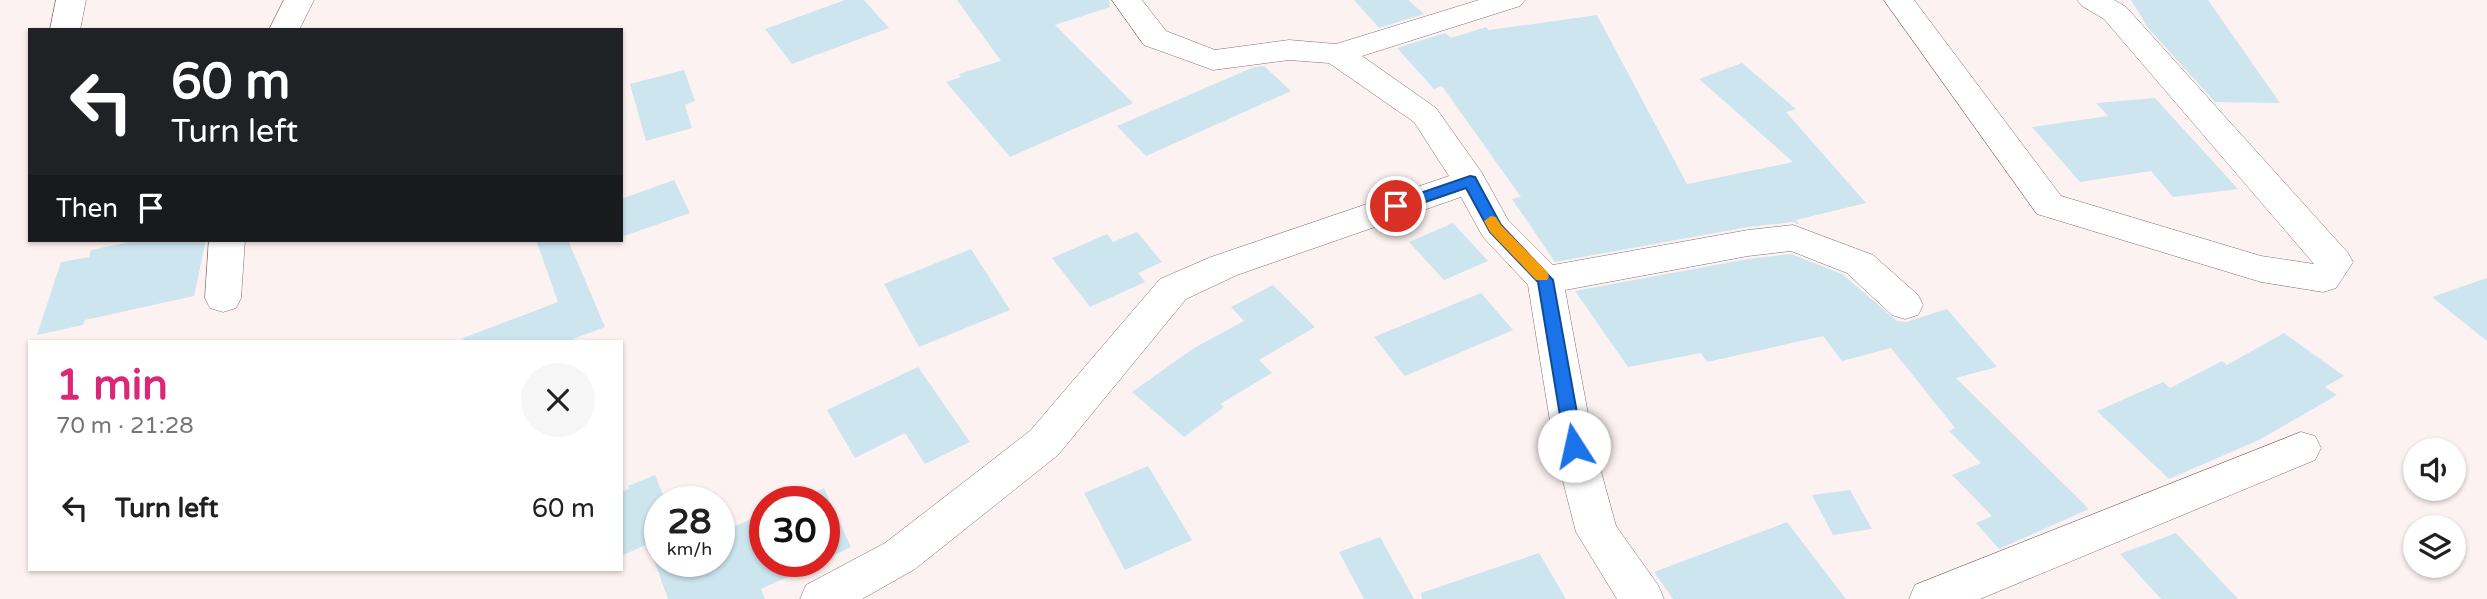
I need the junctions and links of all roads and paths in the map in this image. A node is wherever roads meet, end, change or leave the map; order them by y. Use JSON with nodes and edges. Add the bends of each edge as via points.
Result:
{"nodes":[{"id":1,"x":71,"y":0,"type":"edge"},
{"id":2,"x":299,"y":0,"type":"edge"},
{"id":3,"x":1127,"y":0,"type":"edge"},
{"id":4,"x":1510,"y":0,"type":"edge"},
{"id":5,"x":1899,"y":0,"type":"edge"},
{"id":6,"x":2092,"y":0,"type":"edge"},
{"id":7,"x":65,"y":28,"type":"edge"},
{"id":8,"x":285,"y":28,"type":"edge"},
{"id":9,"x":1338,"y":54,"type":"junction"},
{"id":10,"x":1470,"y":181,"type":"junction"},
{"id":11,"x":227,"y":242,"type":"edge"},
{"id":12,"x":1545,"y":280,"type":"junction"},
{"id":13,"x":223,"y":298,"type":"dead end"},
{"id":14,"x":1905,"y":305,"type":"dead end"},
{"id":15,"x":2301,"y":448,"type":"dead end"},
{"id":16,"x":822,"y":599,"type":"edge"},
{"id":17,"x":1643,"y":599,"type":"edge"},
{"id":18,"x":1931,"y":599,"type":"edge"}],
"edges":[{"from":1,"to":7,"type":"street"},
{"from":2,"to":8,"type":"street"},
{"from":3,"to":9,"type":"street","via":[[1154,38],[1213,60],[1289,50]]},
{"from":4,"to":9,"type":"street"},
{"from":5,"to":6,"type":"street","via":[[2049,205],[2260,269],[2323,279],[2335,262],[2115,13]]},
{"from":9,"to":10,"type":"street","via":[[1425,115]]},
{"from":10,"to":12,"type":"street","via":[[1495,228]]},
{"from":10,"to":16,"type":"street","via":[[1224,266],[1173,289],[1044,443],[900,556]]},
{"from":11,"to":13,"type":"street"},
{"from":12,"to":14,"type":"street","via":[[1793,238],[1860,264]]},
{"from":12,"to":17,"type":"street","via":[[1574,446],[1597,532]]},
{"from":15,"to":18,"type":"street"}]}
